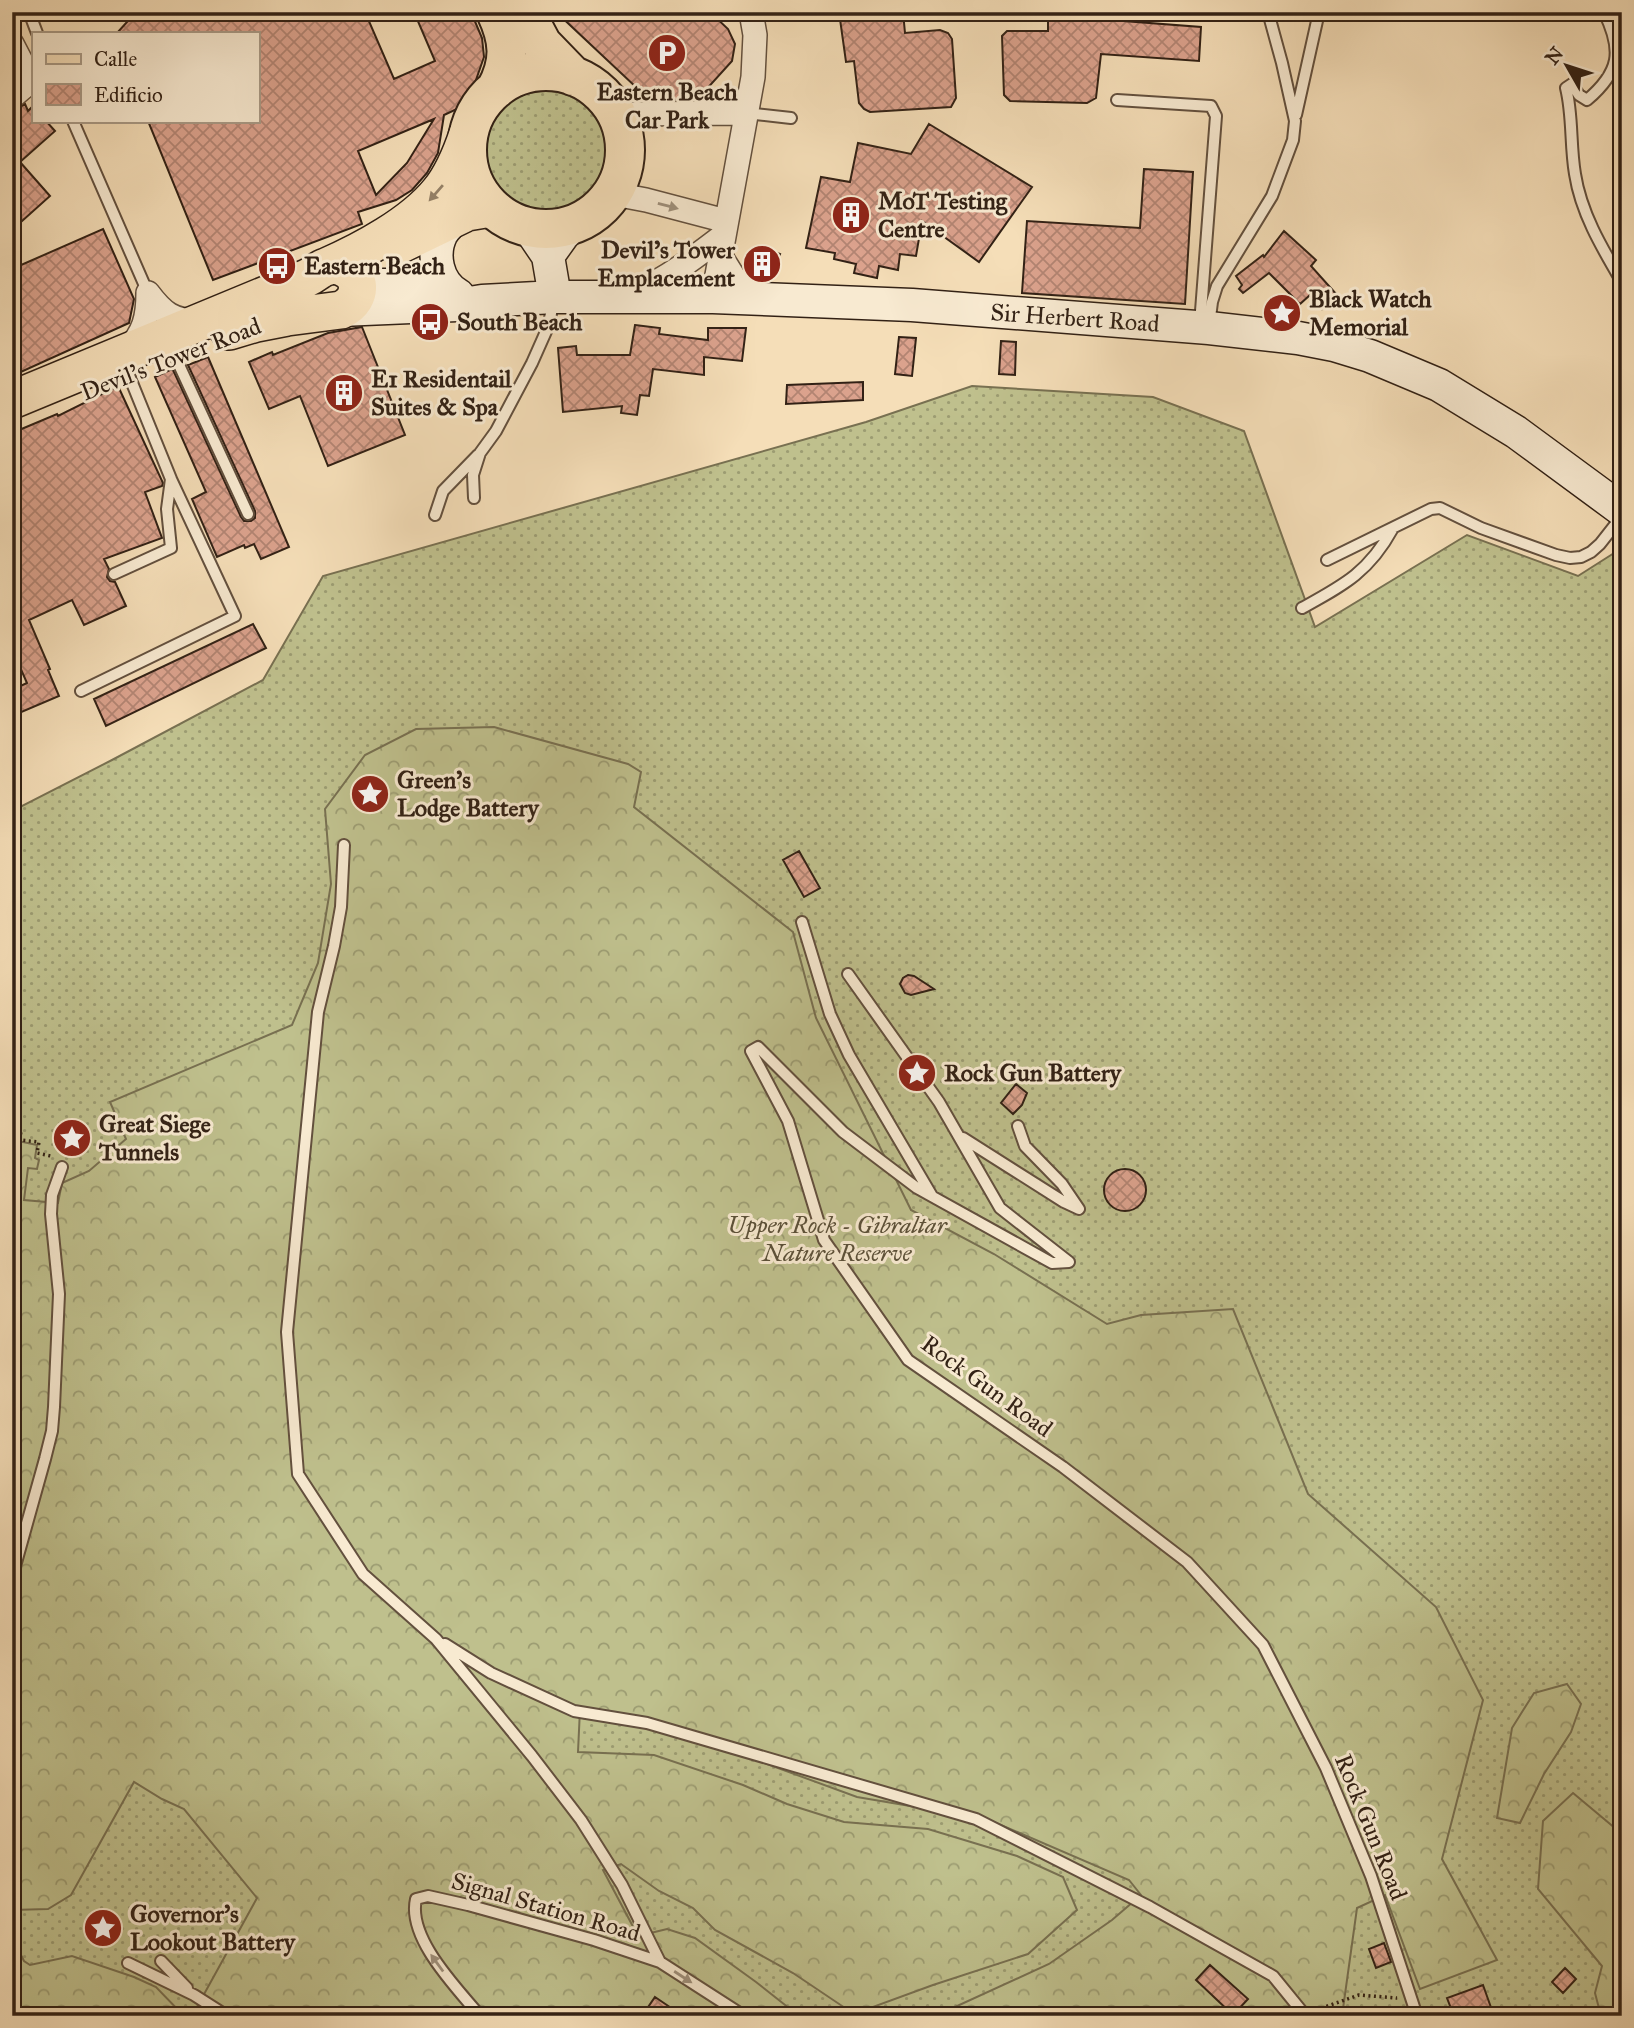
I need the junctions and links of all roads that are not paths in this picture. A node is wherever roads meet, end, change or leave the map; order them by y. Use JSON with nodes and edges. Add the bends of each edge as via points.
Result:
{"nodes":[{"id":1,"x":29,"y":12,"type":"edge"},
{"id":2,"x":496,"y":12,"type":"edge"},
{"id":3,"x":525,"y":12,"type":"edge"},
{"id":4,"x":751,"y":12,"type":"edge"},
{"id":5,"x":1268,"y":12,"type":"edge"},
{"id":6,"x":1319,"y":12,"type":"edge"},
{"id":7,"x":1604,"y":12,"type":"edge"},
{"id":8,"x":37,"y":32,"type":"edge"},
{"id":9,"x":12,"y":44,"type":"edge"},
{"id":10,"x":573,"y":76,"type":"junction"},
{"id":11,"x":496,"y":89,"type":"junction"},
{"id":12,"x":12,"y":97,"type":"edge"},
{"id":13,"x":1117,"y":100,"type":"dead end"},
{"id":14,"x":612,"y":106,"type":"junction"},
{"id":15,"x":746,"y":113,"type":"junction"},
{"id":16,"x":791,"y":118,"type":"dead end"},
{"id":17,"x":1295,"y":121,"type":"junction"},
{"id":18,"x":73,"y":122,"type":"edge"},
{"id":19,"x":468,"y":134,"type":"junction"},
{"id":20,"x":609,"y":198,"type":"junction"},
{"id":21,"x":475,"y":212,"type":"junction"},
{"id":22,"x":724,"y":237,"type":"junction"},
{"id":23,"x":538,"y":242,"type":"junction"},
{"id":24,"x":1622,"y":282,"type":"edge"},
{"id":25,"x":339,"y":286,"type":"junction"},
{"id":26,"x":148,"y":293,"type":"junction"},
{"id":27,"x":555,"y":297,"type":"junction"},
{"id":28,"x":626,"y":297,"type":"junction"},
{"id":29,"x":713,"y":297,"type":"junction"},
{"id":30,"x":470,"y":298,"type":"junction"},
{"id":31,"x":769,"y":300,"type":"junction"},
{"id":32,"x":201,"y":321,"type":"junction"},
{"id":33,"x":1204,"y":328,"type":"junction"},
{"id":34,"x":174,"y":354,"type":"junction"},
{"id":35,"x":125,"y":363,"type":"junction"},
{"id":36,"x":12,"y":400,"type":"edge"},
{"id":37,"x":12,"y":422,"type":"edge"},
{"id":38,"x":480,"y":453,"type":"junction"},
{"id":39,"x":171,"y":479,"type":"junction"},
{"id":40,"x":474,"y":498,"type":"dead end"},
{"id":41,"x":1622,"y":510,"type":"edge"},
{"id":42,"x":248,"y":514,"type":"dead end"},
{"id":43,"x":435,"y":515,"type":"dead end"},
{"id":44,"x":1622,"y":516,"type":"edge"},
{"id":45,"x":1393,"y":528,"type":"junction"},
{"id":46,"x":1326,"y":560,"type":"dead end"},
{"id":47,"x":114,"y":574,"type":"dead end"},
{"id":48,"x":1302,"y":608,"type":"dead end"},
{"id":49,"x":81,"y":691,"type":"dead end"},
{"id":50,"x":344,"y":845,"type":"dead end"},
{"id":51,"x":802,"y":922,"type":"dead end"},
{"id":52,"x":848,"y":974,"type":"dead end"},
{"id":53,"x":1018,"y":1126,"type":"dead end"},
{"id":54,"x":960,"y":1137,"type":"junction"},
{"id":55,"x":62,"y":1167,"type":"dead end"},
{"id":56,"x":932,"y":1196,"type":"junction"},
{"id":57,"x":12,"y":1577,"type":"edge"},
{"id":58,"x":436,"y":1639,"type":"junction"},
{"id":59,"x":161,"y":1961,"type":"dead end"},
{"id":60,"x":128,"y":1962,"type":"dead end"},
{"id":61,"x":660,"y":1962,"type":"junction"},
{"id":62,"x":194,"y":1995,"type":"junction"},
{"id":63,"x":1304,"y":2014,"type":"road end"},
{"id":64,"x":227,"y":2016,"type":"edge"},
{"id":65,"x":480,"y":2016,"type":"edge"},
{"id":66,"x":744,"y":2016,"type":"edge"},
{"id":67,"x":1417,"y":2016,"type":"edge"}],
"edges":[{"from":1,"to":8,"type":"lane"},
{"from":2,"to":11,"type":"highway","via":[[507,49]]},
{"from":3,"to":10,"type":"highway","via":[[542,44]]},
{"from":4,"to":15,"type":"street","via":[[754,65]]},
{"from":5,"to":17,"type":"lane"},
{"from":6,"to":17,"type":"lane"},
{"from":7,"to":24,"type":"lane","via":[[1613,31],[1615,64],[1603,87],[1587,100],[1572,84],[1566,88],[1575,176],[1593,232]]},
{"from":9,"to":12,"type":"street","via":[[25,69],[26,85]]},
{"from":10,"to":11,"type":"highway","via":[[541,71]]},
{"from":10,"to":14,"type":"highway","via":[[595,88]]},
{"from":11,"to":19,"type":"highway","via":[[478,109]]},
{"from":13,"to":33,"type":"lane","via":[[1211,106],[1216,116]]},
{"from":14,"to":15,"type":"street","via":[[626,114]]},
{"from":14,"to":20,"type":"highway","via":[[622,129],[625,153]]},
{"from":15,"to":16,"type":"lane"},
{"from":15,"to":22,"type":"street"},
{"from":17,"to":33,"type":"lane","via":[[1293,141],[1272,196],[1217,286]]},
{"from":18,"to":26,"type":"lane"},
{"from":19,"to":21,"type":"highway","via":[[469,170],[479,193]]},
{"from":19,"to":25,"type":"main road","one_way":true,"via":[[452,172],[432,200]]},
{"from":20,"to":22,"type":"street","one_way":true,"via":[[646,200]]},
{"from":20,"to":23,"type":"highway","via":[[593,214]]},
{"from":21,"to":23,"type":"highway","via":[[503,217]]},
{"from":21,"to":25,"type":"main road","via":[[360,265]]},
{"from":21,"to":30,"type":"main road","via":[[444,230],[438,251],[442,280],[450,291]]},
{"from":22,"to":28,"type":"street","via":[[679,270]]},
{"from":22,"to":29,"type":"street"},
{"from":22,"to":31,"type":"street","via":[[735,279]]},
{"from":23,"to":27,"type":"main road"},
{"from":25,"to":30,"type":"main road","name":"Sir Herbert Road","via":[[457,305]]},
{"from":25,"to":32,"type":"main road","name":"Devil's Tower Road","via":[[307,278]]},
{"from":25,"to":34,"type":"main road","name":"Devil's Tower Road"},
{"from":26,"to":32,"type":"street","via":[[171,316]]},
{"from":26,"to":35,"type":"street","via":[[144,327]]},
{"from":27,"to":28,"type":"main road","name":"Sir Herbert Road"},
{"from":27,"to":30,"type":"main road","name":"Sir Herbert Road"},
{"from":27,"to":38,"type":"lane","via":[[532,363]]},
{"from":28,"to":29,"type":"main road","name":"Sir Herbert Road"},
{"from":29,"to":31,"type":"main road","name":"Sir Herbert Road"},
{"from":31,"to":33,"type":"main road","name":"Sir Herbert Road","via":[[912,305]]},
{"from":32,"to":35,"type":"main road","name":"Devil's Tower Road"},
{"from":33,"to":41,"type":"main road","name":"Sir Herbert Road","via":[[1334,345],[1404,369],[1506,426]]},
{"from":34,"to":35,"type":"main road","name":"Devil's Tower Road"},
{"from":34,"to":42,"type":"lane"},
{"from":35,"to":36,"type":"main road","name":"Devil's Tower Road"},
{"from":35,"to":37,"type":"main road","name":"Devil's Tower Road"},
{"from":35,"to":39,"type":"lane"},
{"from":38,"to":40,"type":"lane","via":[[473,475]]},
{"from":38,"to":43,"type":"lane","via":[[443,491]]},
{"from":39,"to":47,"type":"lane","via":[[167,509],[171,548]]},
{"from":39,"to":49,"type":"lane","via":[[235,616]]},
{"from":44,"to":45,"type":"lane","via":[[1591,552],[1570,558],[1481,528],[1440,508]]},
{"from":45,"to":46,"type":"lane"},
{"from":45,"to":48,"type":"lane","via":[[1369,564],[1345,584]]},
{"from":50,"to":58,"type":"lane","via":[[341,907],[318,1012],[287,1332],[298,1474],[363,1574]]},
{"from":51,"to":56,"type":"lane","via":[[830,1014],[849,1055]]},
{"from":52,"to":54,"type":"lane"},
{"from":53,"to":54,"type":"lane","via":[[1025,1146],[1079,1209]]},
{"from":54,"to":56,"type":"lane","name":"Rock Gun Road","via":[[1000,1208],[1069,1262],[1052,1263]]},
{"from":55,"to":57,"type":"lane","via":[[51,1214],[59,1294],[53,1419]]},
{"from":56,"to":67,"type":"lane","name":"Rock Gun Road","via":[[843,1132],[758,1047],[751,1051],[788,1121],[824,1240],[908,1360],[1063,1467],[1186,1562],[1263,1645],[1326,1768],[1371,1876]]},
{"from":58,"to":61,"type":"lane","via":[[581,1820],[622,1885]]},
{"from":58,"to":63,"type":"lane","via":[[491,1673],[574,1711],[647,1723],[976,1819],[1150,1907],[1273,1976]]},
{"from":59,"to":62,"type":"lane"},
{"from":60,"to":62,"type":"lane"},
{"from":65,"to":61,"type":"lane","name":"Signal Station Road","one_way":true,"via":[[432,1958],[413,1912],[416,1899],[428,1896],[468,1905]]},
{"from":61,"to":66,"type":"lane","name":"Signal Station Road","one_way":true},
{"from":62,"to":64,"type":"lane"}]}
